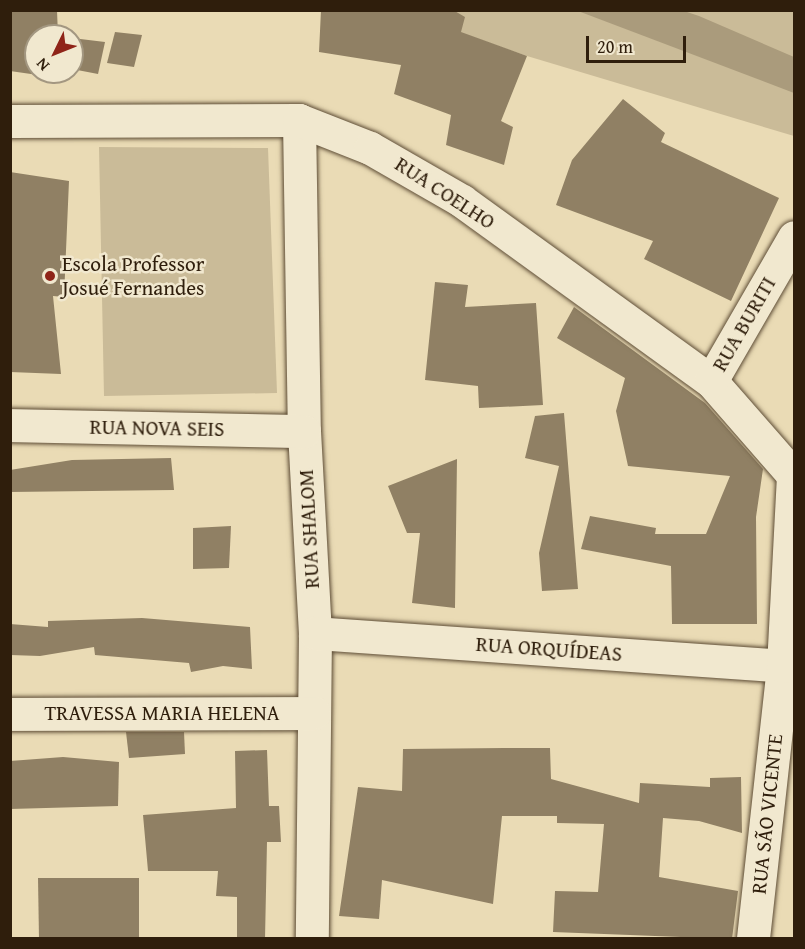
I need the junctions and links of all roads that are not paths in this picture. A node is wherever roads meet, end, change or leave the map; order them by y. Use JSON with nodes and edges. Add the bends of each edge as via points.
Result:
{"nodes":[{"id":1,"x":299,"y":120,"type":"junction"},
{"id":2,"x":10,"y":121,"type":"edge"},
{"id":3,"x":793,"y":243,"type":"edge"},
{"id":4,"x":711,"y":381,"type":"junction"},
{"id":5,"x":10,"y":425,"type":"edge"},
{"id":6,"x":304,"y":431,"type":"junction"},
{"id":7,"x":794,"y":476,"type":"edge"},
{"id":8,"x":315,"y":633,"type":"junction"},
{"id":9,"x":783,"y":666,"type":"junction"},
{"id":10,"x":314,"y":713,"type":"junction"},
{"id":11,"x":10,"y":714,"type":"edge"},
{"id":12,"x":312,"y":939,"type":"edge"},
{"id":13,"x":753,"y":939,"type":"edge"}],
"edges":[{"from":1,"to":2,"type":"street","name":"RUA COELHO"},
{"from":1,"to":4,"type":"street","name":"RUA COELHO","via":[[419,172]]},
{"from":1,"to":6,"type":"street","name":"RUA SHALOM"},
{"from":3,"to":4,"type":"street","name":"RUA BURITI"},
{"from":4,"to":7,"type":"street","name":"RUA COELHO"},
{"from":5,"to":6,"type":"street","name":"RUA NOVA SEIS"},
{"from":6,"to":8,"type":"street","name":"RUA SHALOM"},
{"from":7,"to":9,"type":"street","name":"RUA SÃO VICENTE"},
{"from":8,"to":9,"type":"street","name":"RUA ORQUÍDEAS"},
{"from":8,"to":10,"type":"street","name":"RUA SHALOM"},
{"from":9,"to":13,"type":"street","name":"RUA SÃO VICENTE"},
{"from":10,"to":11,"type":"street","name":"TRAVESSA MARIA HELENA"},
{"from":10,"to":12,"type":"street","name":"RUA SHALOM"}]}
